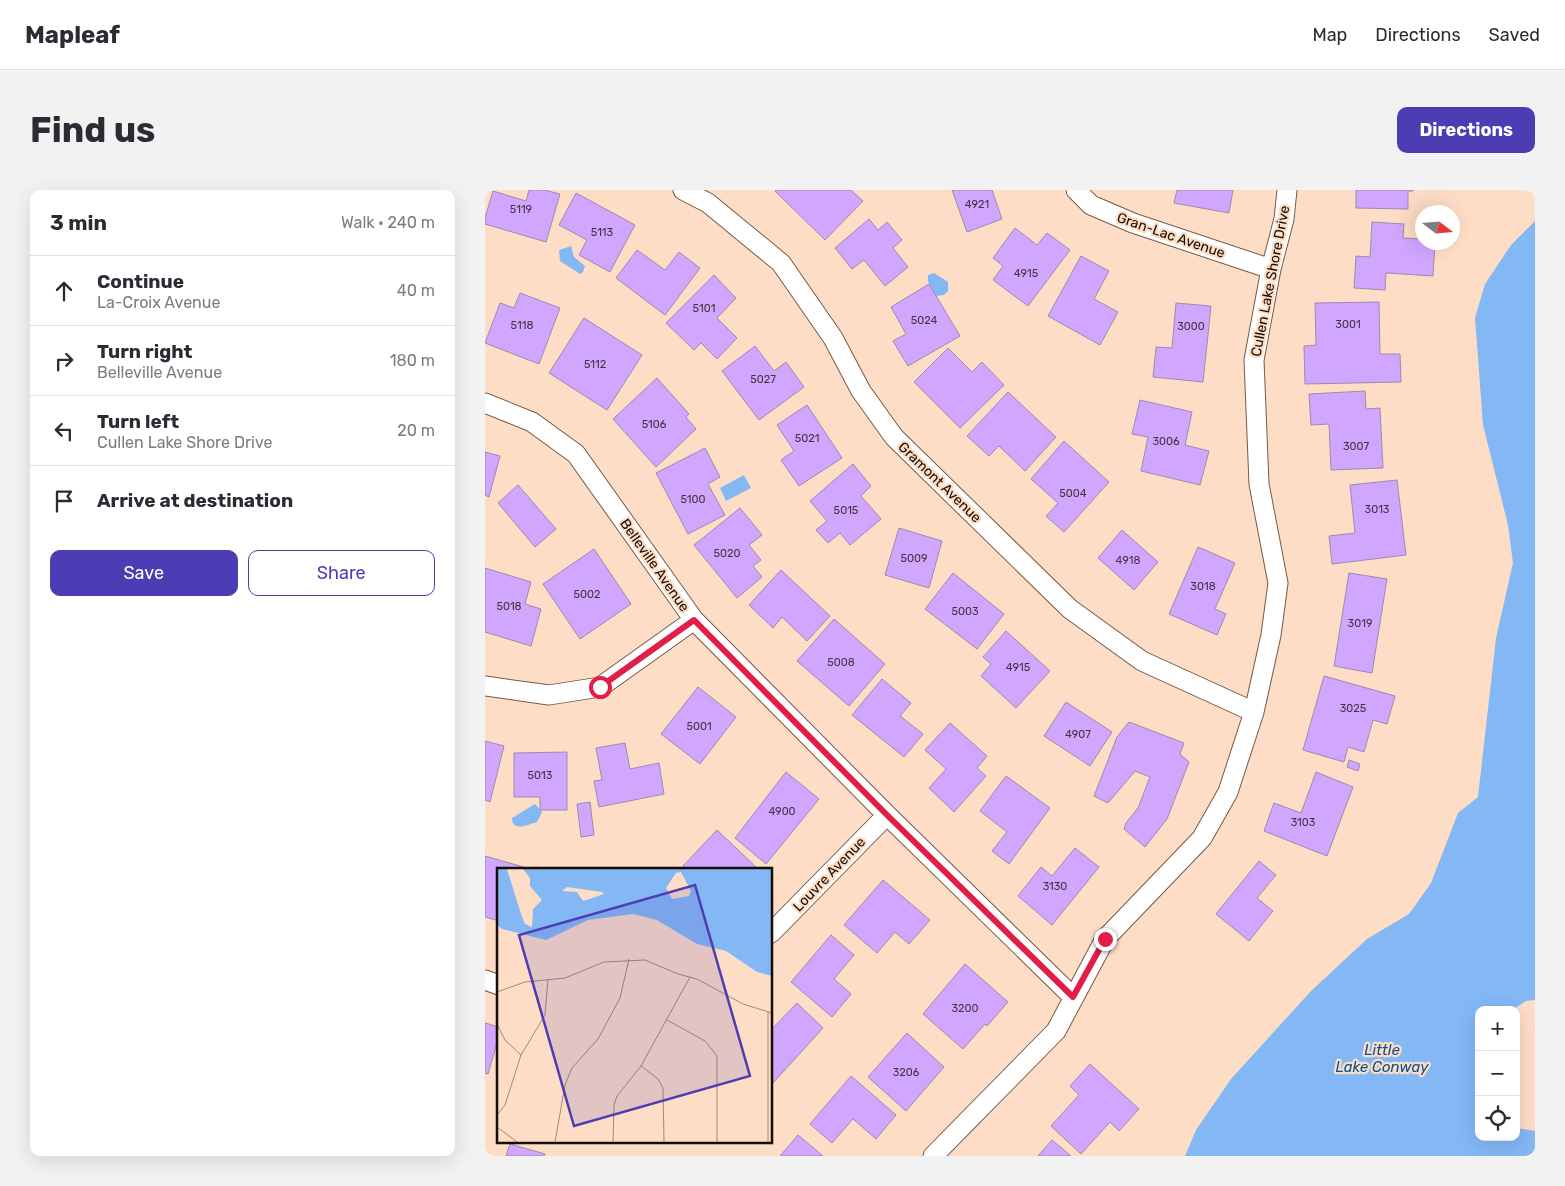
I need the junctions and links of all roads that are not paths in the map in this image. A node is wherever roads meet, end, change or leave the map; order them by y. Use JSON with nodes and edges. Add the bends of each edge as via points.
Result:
{"nodes":[{"id":1,"x":683,"y":190,"type":"edge"},
{"id":2,"x":1076,"y":190,"type":"edge"},
{"id":3,"x":1287,"y":190,"type":"edge"},
{"id":4,"x":1271,"y":269,"type":"junction"},
{"id":5,"x":485,"y":403,"type":"edge"},
{"id":6,"x":694,"y":620,"type":"junction"},
{"id":7,"x":485,"y":686,"type":"edge"},
{"id":8,"x":1254,"y":712,"type":"junction"},
{"id":9,"x":887,"y":815,"type":"junction"},
{"id":10,"x":773,"y":931,"type":"edge"},
{"id":11,"x":485,"y":980,"type":"edge"},
{"id":12,"x":497,"y":984,"type":"edge"},
{"id":13,"x":1073,"y":997,"type":"junction"},
{"id":14,"x":933,"y":1156,"type":"edge"}],
"edges":[{"from":1,"to":8,"type":"street","name":"Gramont Avenue","via":[[708,203],[781,264],[833,338],[861,391],[894,436],[1069,609],[1142,661]]},
{"from":2,"to":4,"type":"street","name":"Gran-Lac Avenue","via":[[1091,205],[1133,223]]},
{"from":3,"to":4,"type":"street","name":"Cullen Lake Shore Drive","via":[[1284,219]]},
{"from":4,"to":8,"type":"street","name":"Cullen Lake Shore Drive","via":[[1254,360],[1259,484],[1278,583],[1271,635]]},
{"from":5,"to":6,"type":"street","name":"Belleville Avenue","via":[[532,422],[576,454]]},
{"from":6,"to":7,"type":"street","via":[[600,687],[549,695]]},
{"from":6,"to":9,"type":"street","name":"Belleville Avenue"},
{"from":8,"to":13,"type":"street","name":"Cullen Lake Shore Drive","via":[[1227,792],[1202,838],[1105,939]]},
{"from":9,"to":10,"type":"street","name":"Louvre Avenue"},
{"from":9,"to":13,"type":"street","name":"Belleville Avenue"},
{"from":11,"to":12,"type":"street"},
{"from":13,"to":14,"type":"street","name":"Cullen Lake Shore Drive","via":[[1055,1031]]}]}
